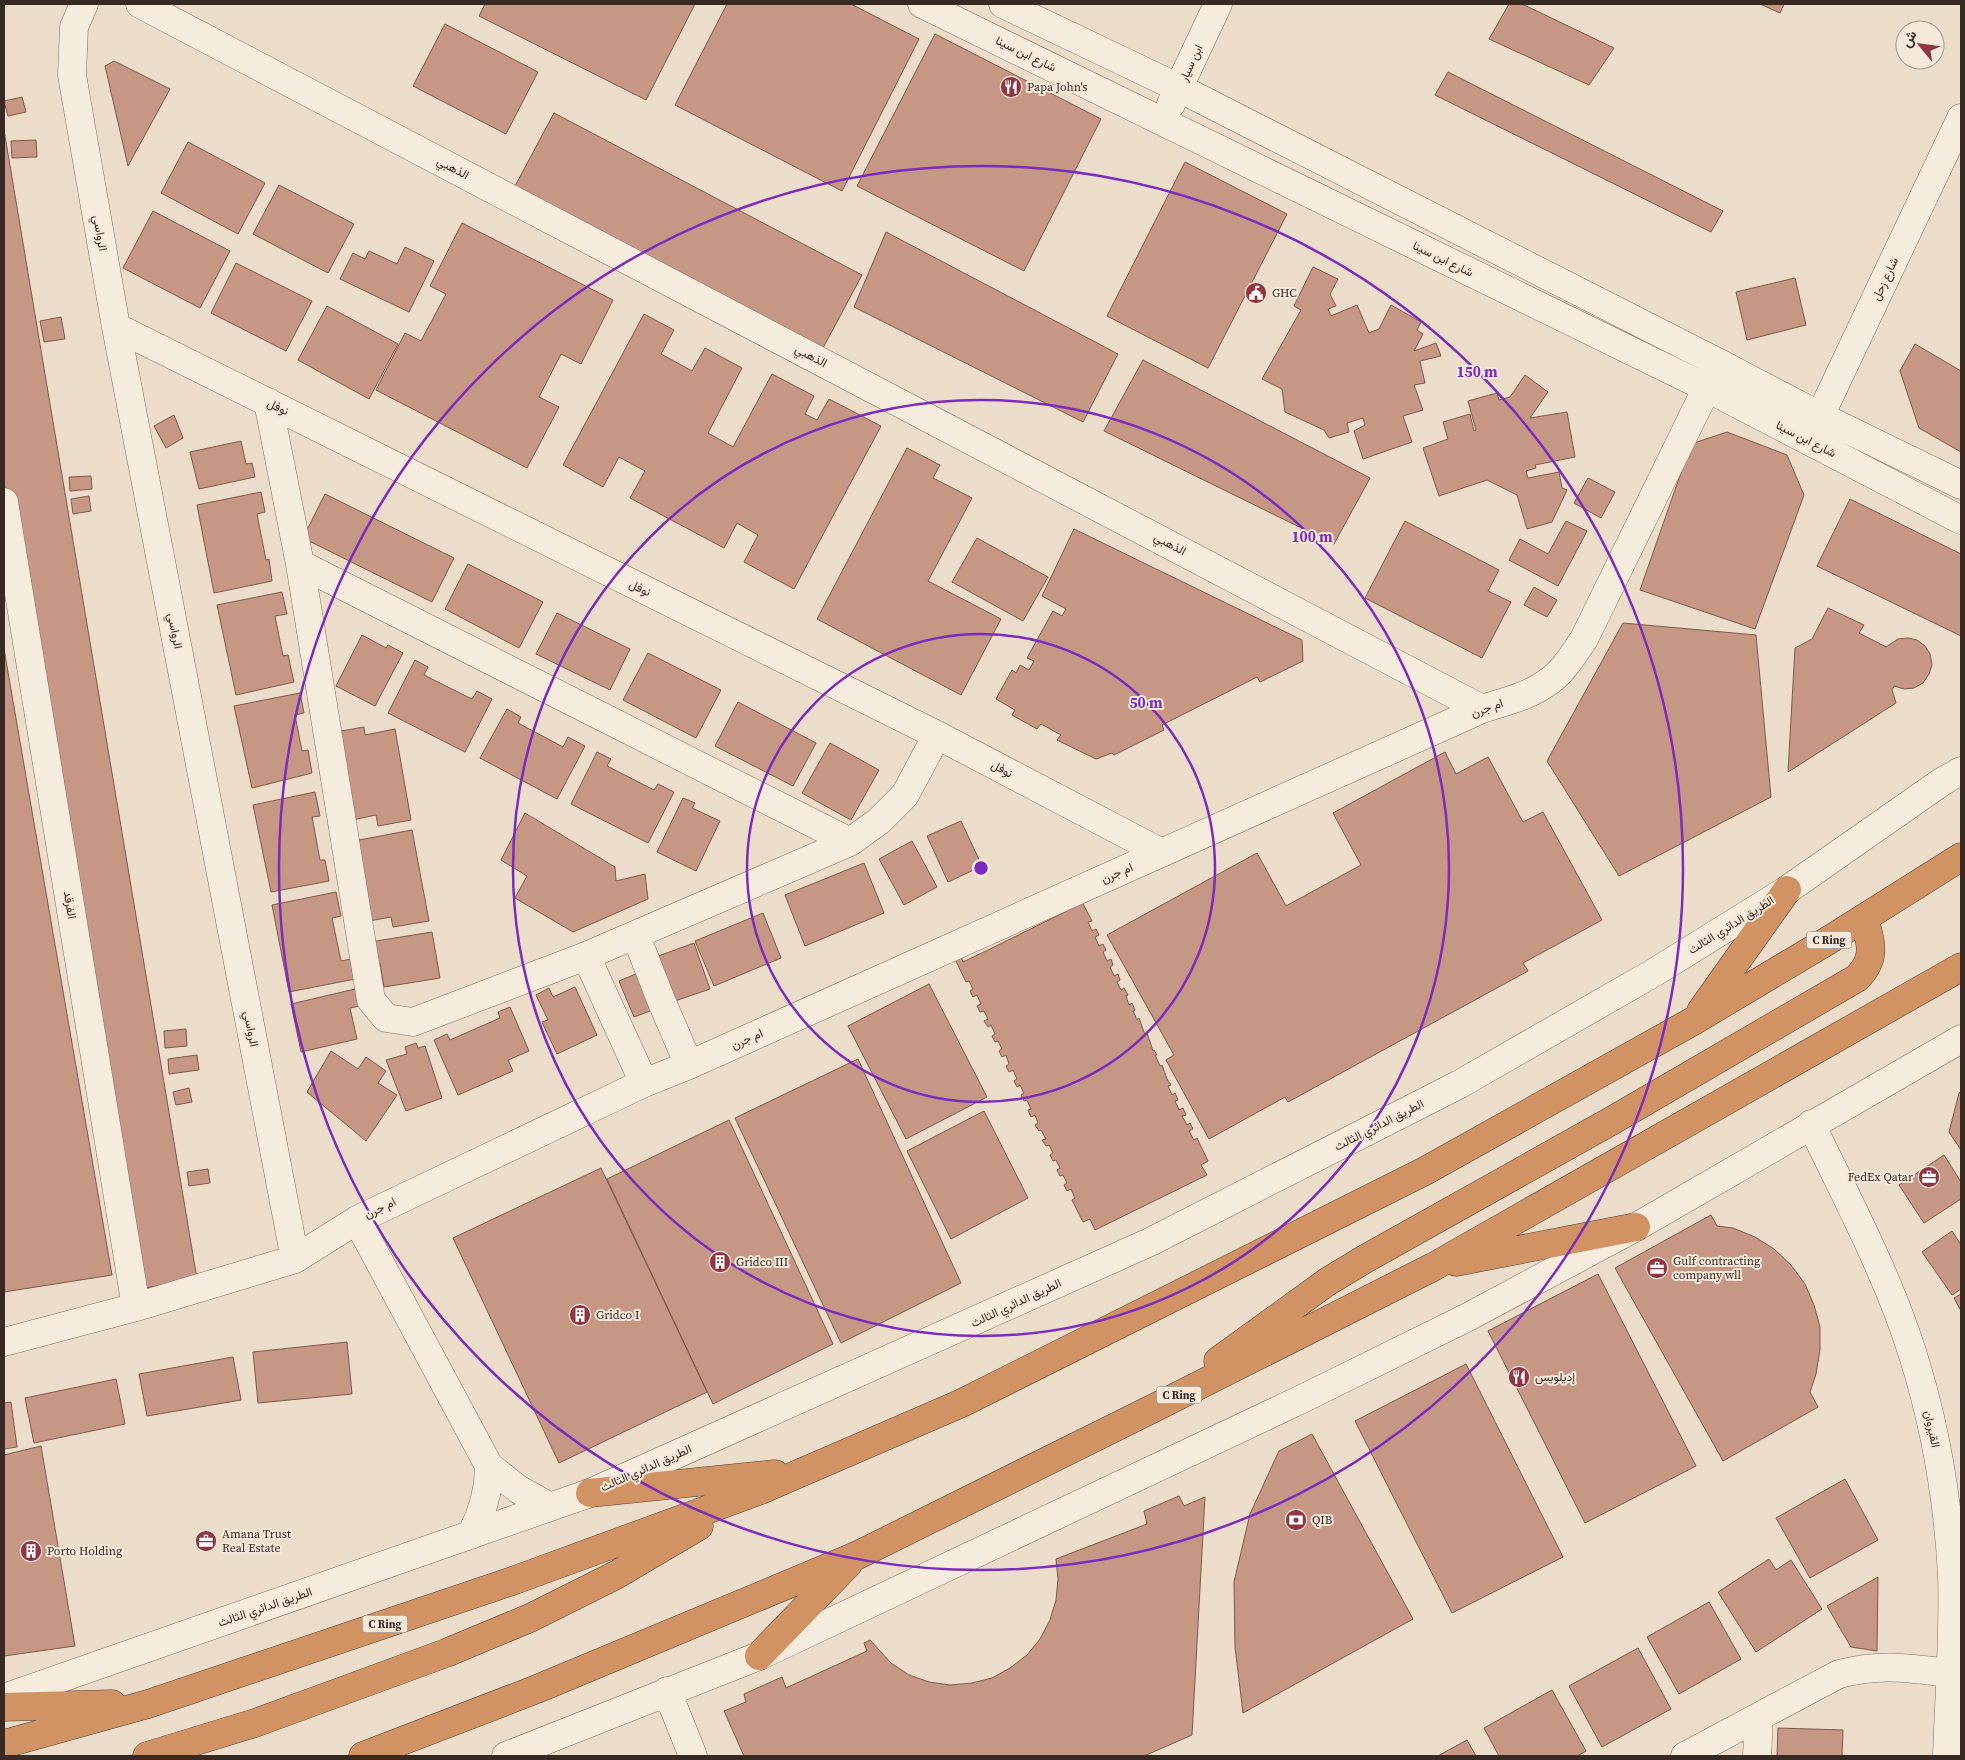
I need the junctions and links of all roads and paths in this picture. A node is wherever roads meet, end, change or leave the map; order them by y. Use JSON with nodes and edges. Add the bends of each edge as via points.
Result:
{"nodes":[{"id":1,"x":84,"y":4,"type":"edge"},
{"id":2,"x":140,"y":4,"type":"edge"},
{"id":3,"x":922,"y":4,"type":"edge"},
{"id":4,"x":1003,"y":4,"type":"edge"},
{"id":5,"x":1218,"y":4,"type":"edge"},
{"id":6,"x":1179,"y":88,"type":"junction"},
{"id":7,"x":1961,"y":118,"type":"edge"},
{"id":8,"x":1163,"y":122,"type":"junction"},
{"id":9,"x":116,"y":327,"type":"junction"},
{"id":10,"x":1719,"y":363,"type":"junction"},
{"id":11,"x":1707,"y":388,"type":"junction"},
{"id":12,"x":268,"y":402,"type":"junction"},
{"id":13,"x":1820,"y":416,"type":"junction"},
{"id":14,"x":1808,"y":441,"type":"junction"},
{"id":15,"x":1961,"y":485,"type":"edge"},
{"id":16,"x":4,"y":502,"type":"edge"},
{"id":17,"x":1961,"y":520,"type":"edge"},
{"id":18,"x":300,"y":564,"type":"junction"},
{"id":19,"x":1482,"y":709,"type":"junction"},
{"id":20,"x":938,"y":735,"type":"junction"},
{"id":21,"x":1961,"y":771,"type":"edge"},
{"id":22,"x":850,"y":842,"type":"junction"},
{"id":23,"x":1162,"y":853,"type":"junction"},
{"id":24,"x":1961,"y":857,"type":"edge"},
{"id":25,"x":1787,"y":890,"type":"junction"},
{"id":26,"x":1864,"y":918,"type":"junction"},
{"id":27,"x":636,"y":936,"type":"junction"},
{"id":28,"x":586,"y":956,"type":"junction"},
{"id":29,"x":1961,"y":967,"type":"edge"},
{"id":30,"x":1695,"y":1020,"type":"junction"},
{"id":31,"x":1961,"y":1039,"type":"edge"},
{"id":32,"x":689,"y":1065,"type":"junction"},
{"id":33,"x":644,"y":1083,"type":"junction"},
{"id":34,"x":1811,"y":1124,"type":"junction"},
{"id":35,"x":357,"y":1220,"type":"junction"},
{"id":36,"x":1636,"y":1227,"type":"junction"},
{"id":37,"x":295,"y":1259,"type":"junction"},
{"id":38,"x":1433,"y":1267,"type":"junction"},
{"id":39,"x":136,"y":1307,"type":"junction"},
{"id":40,"x":4,"y":1342,"type":"edge"},
{"id":41,"x":1156,"y":1407,"type":"junction"},
{"id":42,"x":489,"y":1466,"type":"junction"},
{"id":43,"x":807,"y":1471,"type":"junction"},
{"id":44,"x":761,"y":1490,"type":"junction"},
{"id":45,"x":590,"y":1493,"type":"junction"},
{"id":46,"x":550,"y":1507,"type":"junction"},
{"id":47,"x":1955,"y":1527,"type":"edge"},
{"id":48,"x":471,"y":1535,"type":"junction"},
{"id":49,"x":856,"y":1556,"type":"junction"},
{"id":50,"x":759,"y":1656,"type":"junction"},
{"id":51,"x":1950,"y":1672,"type":"junction"},
{"id":52,"x":667,"y":1691,"type":"junction"},
{"id":53,"x":4,"y":1698,"type":"edge"},
{"id":54,"x":148,"y":1704,"type":"junction"},
{"id":55,"x":4,"y":1707,"type":"edge"},
{"id":56,"x":1759,"y":1716,"type":"junction"},
{"id":57,"x":4,"y":1744,"type":"edge"},
{"id":58,"x":147,"y":1756,"type":"edge"},
{"id":59,"x":363,"y":1756,"type":"edge"},
{"id":60,"x":506,"y":1756,"type":"edge"},
{"id":61,"x":693,"y":1756,"type":"edge"},
{"id":62,"x":1684,"y":1756,"type":"edge"},
{"id":63,"x":1757,"y":1756,"type":"edge"},
{"id":64,"x":1947,"y":1756,"type":"edge"}],
"edges":[{"from":1,"to":9,"type":"street","name":"الرواسي","via":[[74,27],[72,75]]},
{"from":2,"to":19,"type":"street","name":"الذهبي"},
{"from":3,"to":8,"type":"street","name":"شارع ابن سينا"},
{"from":4,"to":6,"type":"street"},
{"from":5,"to":6,"type":"street","name":"ابن سيار"},
{"from":6,"to":8,"type":"street","name":"ابن سيار"},
{"from":6,"to":10,"type":"street"},
{"from":7,"to":13,"type":"street","name":"شارع زحل"},
{"from":8,"to":11,"type":"street","name":"شارع ابن سينا"},
{"from":9,"to":12,"type":"street","name":"نوفل"},
{"from":9,"to":37,"type":"street","name":"الرواسي"},
{"from":10,"to":11,"type":"street","name":"ام جرن"},
{"from":10,"to":13,"type":"street"},
{"from":11,"to":14,"type":"street","name":"شارع ابن سينا"},
{"from":11,"to":19,"type":"street","name":"ام جرن","via":[[1584,639],[1563,668],[1546,684]]},
{"from":12,"to":18,"type":"street"},
{"from":12,"to":20,"type":"street","name":"نوفل"},
{"from":13,"to":14,"type":"street","name":"شارع زحل"},
{"from":13,"to":15,"type":"street"},
{"from":14,"to":17,"type":"street","name":"شارع ابن سينا"},
{"from":16,"to":39,"type":"street","name":"الفرقد"},
{"from":18,"to":22,"type":"street"},
{"from":18,"to":28,"type":"street","via":[[372,1000],[386,1018],[413,1022]]},
{"from":19,"to":23,"type":"street","name":"ام جرن"},
{"from":20,"to":22,"type":"street","via":[[905,795],[879,821]]},
{"from":20,"to":23,"type":"street","name":"نوفل"},
{"from":21,"to":25,"type":"street","name":"الطريق الدائري الثالث"},
{"from":22,"to":27,"type":"street"},
{"from":23,"to":32,"type":"street","name":"ام جرن"},
{"from":24,"to":26,"type":"highway","number":"C Ring"},
{"from":25,"to":30,"type":"highway"},
{"from":25,"to":45,"type":"street","name":"الطريق الدائري الثالث","via":[[1678,959],[1460,1084],[1150,1242]]},
{"from":26,"to":30,"type":"highway","number":"C Ring"},
{"from":26,"to":41,"type":"highway","via":[[1872,952],[1857,978],[1327,1282]]},
{"from":27,"to":28,"type":"street"},
{"from":27,"to":32,"type":"street"},
{"from":28,"to":33,"type":"street"},
{"from":29,"to":38,"type":"highway","number":"C Ring"},
{"from":30,"to":43,"type":"highway","number":"C Ring","via":[[1398,1184],[962,1403]]},
{"from":31,"to":34,"type":"street"},
{"from":32,"to":33,"type":"street","name":"ام جرن"},
{"from":33,"to":35,"type":"street","name":"ام جرن"},
{"from":34,"to":36,"type":"street"},
{"from":34,"to":47,"type":"street","name":"القيروان","via":[[1875,1259],[1912,1352]]},
{"from":35,"to":37,"type":"street","name":"ام جرن"},
{"from":35,"to":42,"type":"street","name":"ام جرن"},
{"from":36,"to":38,"type":"highway"},
{"from":36,"to":50,"type":"street","via":[[1468,1317],[1304,1398]]},
{"from":37,"to":39,"type":"street","name":"ام جرن"},
{"from":38,"to":41,"type":"highway","number":"C Ring"},
{"from":39,"to":40,"type":"street","name":"ام جرن"},
{"from":41,"to":49,"type":"highway","number":"C Ring"},
{"from":42,"to":46,"type":"street","name":"ام جرن","via":[[518,1489]]},
{"from":42,"to":48,"type":"street","via":[[485,1502]]},
{"from":43,"to":44,"type":"highway","number":"C Ring"},
{"from":43,"to":45,"type":"highway"},
{"from":44,"to":54,"type":"highway","number":"C Ring","via":[[515,1580]]},
{"from":44,"to":58,"type":"highway","via":[[616,1574],[530,1618],[255,1723]]},
{"from":45,"to":46,"type":"street","name":"الطريق الدائري الثالث"},
{"from":46,"to":48,"type":"street","name":"الطريق الدائري الثالث"},
{"from":47,"to":51,"type":"street","name":"القيروان"},
{"from":48,"to":53,"type":"street","name":"الطريق الدائري الثالث"},
{"from":49,"to":50,"type":"highway"},
{"from":49,"to":59,"type":"highway","number":"C Ring","via":[[537,1689]]},
{"from":50,"to":52,"type":"street"},
{"from":51,"to":56,"type":"street","via":[[1892,1666],[1863,1668],[1839,1674]]},
{"from":51,"to":64,"type":"street","name":"القيروان"},
{"from":52,"to":60,"type":"street"},
{"from":52,"to":61,"type":"street"},
{"from":54,"to":55,"type":"highway"},
{"from":54,"to":57,"type":"highway","number":"C Ring"},
{"from":56,"to":62,"type":"street"},
{"from":56,"to":63,"type":"street"}]}
